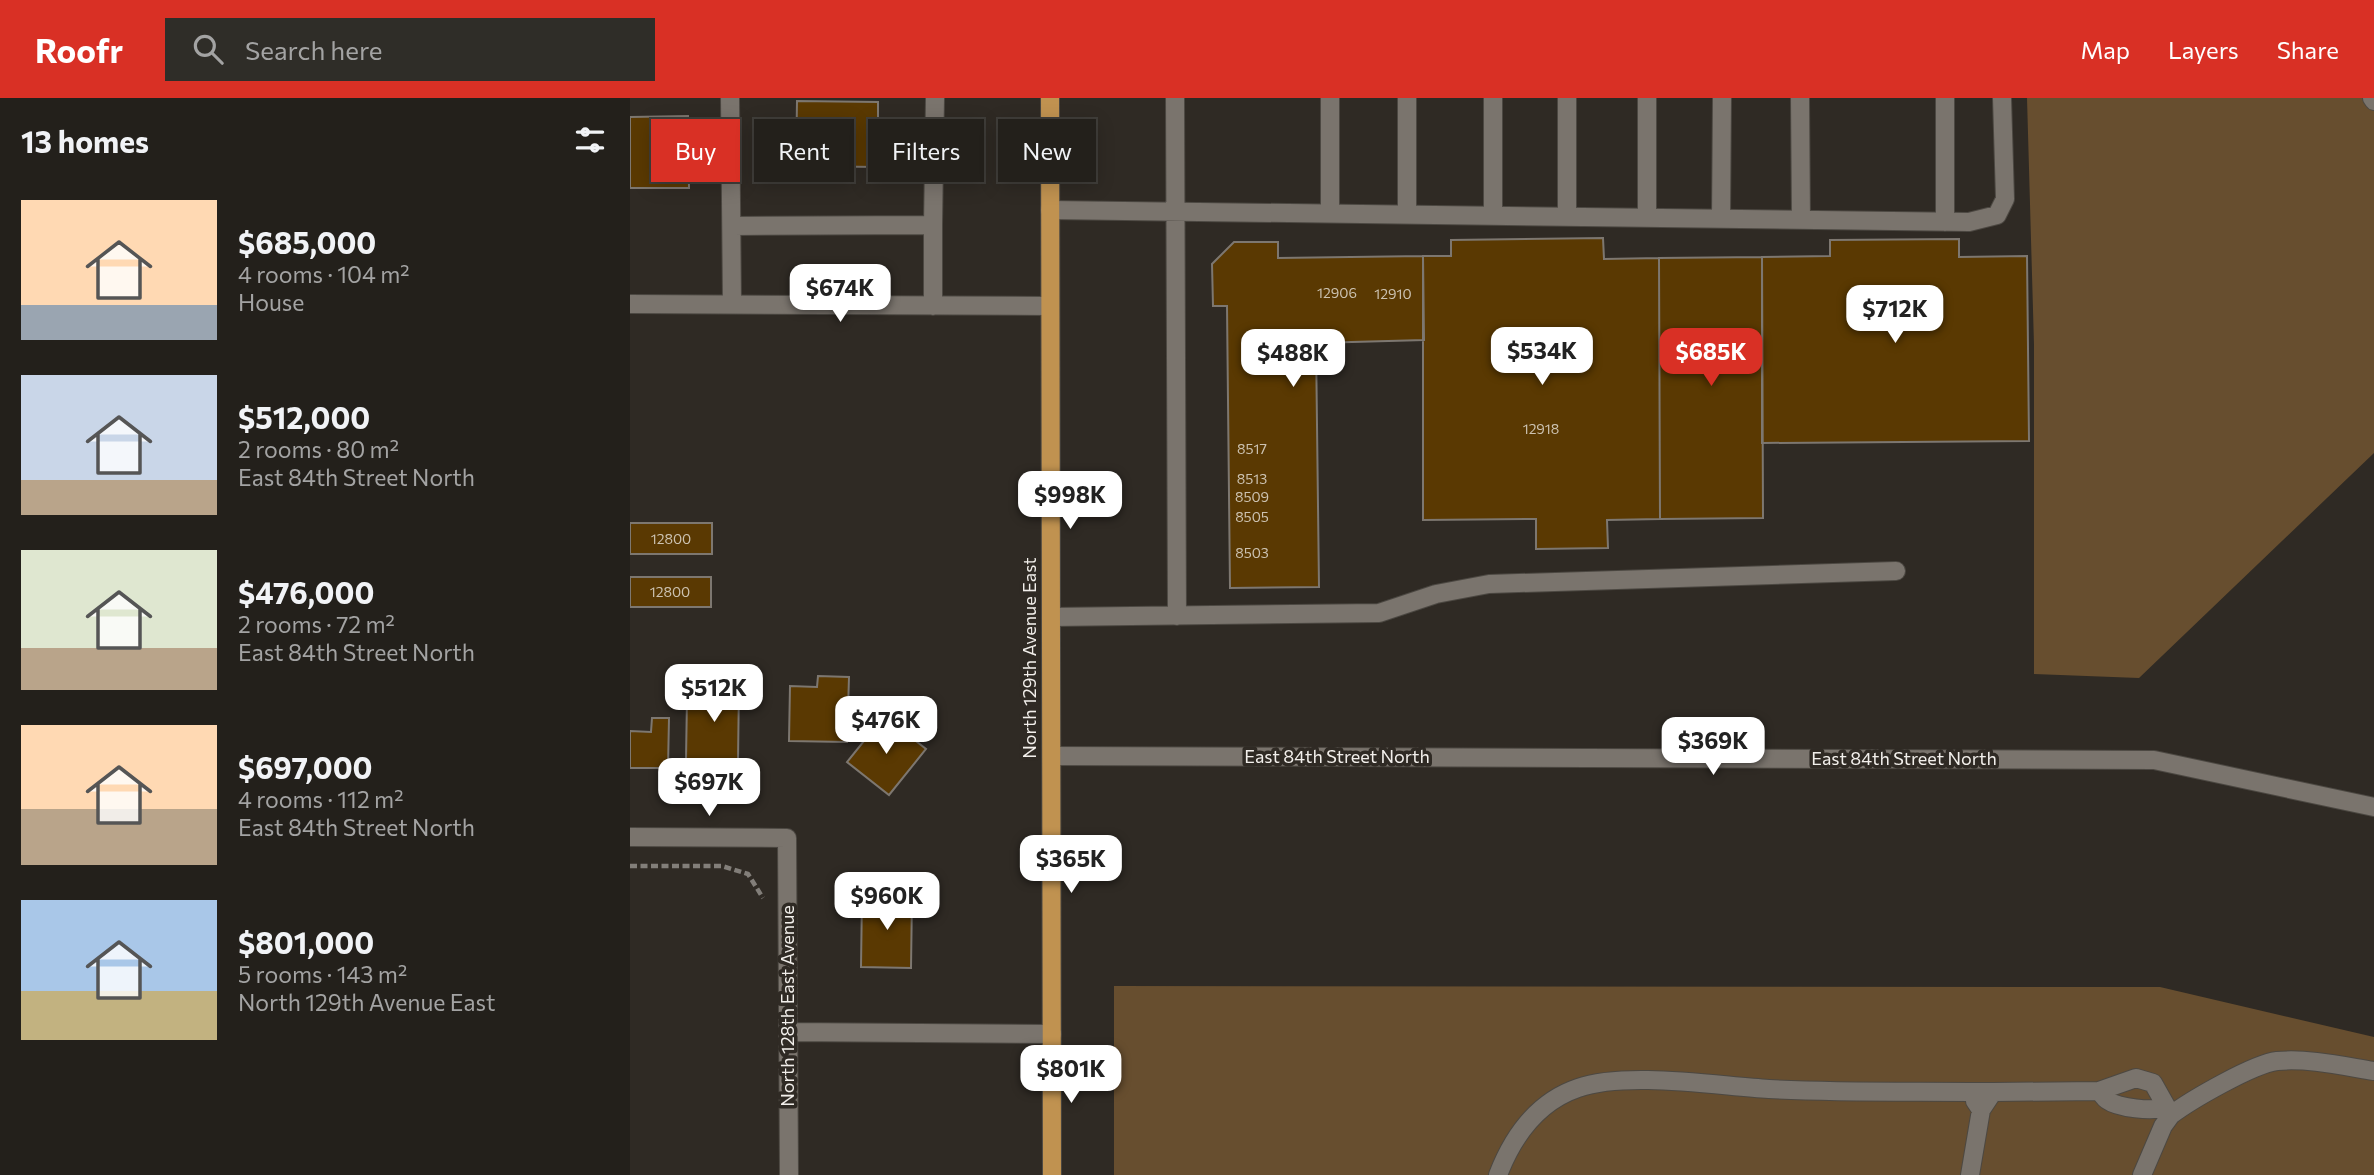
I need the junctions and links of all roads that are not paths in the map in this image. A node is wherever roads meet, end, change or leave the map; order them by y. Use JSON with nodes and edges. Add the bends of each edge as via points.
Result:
{"nodes":[{"id":1,"x":730,"y":98,"type":"edge"},
{"id":2,"x":935,"y":98,"type":"edge"},
{"id":3,"x":1050,"y":98,"type":"edge"},
{"id":4,"x":1175,"y":98,"type":"edge"},
{"id":5,"x":1330,"y":98,"type":"edge"},
{"id":6,"x":1407,"y":98,"type":"edge"},
{"id":7,"x":1493,"y":98,"type":"edge"},
{"id":8,"x":1567,"y":98,"type":"edge"},
{"id":9,"x":1647,"y":98,"type":"edge"},
{"id":10,"x":1722,"y":98,"type":"edge"},
{"id":11,"x":1800,"y":98,"type":"edge"},
{"id":12,"x":1945,"y":98,"type":"edge"},
{"id":13,"x":2002,"y":98,"type":"edge"},
{"id":14,"x":1050,"y":210,"type":"junction"},
{"id":15,"x":1174,"y":212,"type":"junction"},
{"id":16,"x":1330,"y":214,"type":"junction"},
{"id":17,"x":1407,"y":215,"type":"junction"},
{"id":18,"x":1493,"y":216,"type":"junction"},
{"id":19,"x":1567,"y":217,"type":"junction"},
{"id":20,"x":1647,"y":218,"type":"junction"},
{"id":21,"x":1721,"y":219,"type":"junction"},
{"id":22,"x":1801,"y":220,"type":"junction"},
{"id":23,"x":1945,"y":222,"type":"junction"},
{"id":24,"x":933,"y":225,"type":"junction"},
{"id":25,"x":732,"y":226,"type":"junction"},
{"id":26,"x":732,"y":303,"type":"junction"},
{"id":27,"x":630,"y":304,"type":"edge"},
{"id":28,"x":933,"y":306,"type":"junction"},
{"id":29,"x":1050,"y":306,"type":"junction"},
{"id":30,"x":1896,"y":571,"type":"dead end"},
{"id":31,"x":1177,"y":616,"type":"junction"},
{"id":32,"x":1051,"y":617,"type":"junction"},
{"id":33,"x":1052,"y":756,"type":"junction"},
{"id":34,"x":2374,"y":807,"type":"edge"},
{"id":35,"x":630,"y":837,"type":"edge"},
{"id":36,"x":788,"y":1032,"type":"junction"},
{"id":37,"x":1052,"y":1034,"type":"junction"},
{"id":38,"x":2374,"y":1071,"type":"edge"},
{"id":39,"x":2099,"y":1091,"type":"junction"},
{"id":40,"x":1967,"y":1092,"type":"junction"},
{"id":41,"x":1993,"y":1092,"type":"junction"},
{"id":42,"x":1981,"y":1110,"type":"junction"},
{"id":43,"x":2168,"y":1111,"type":"junction"},
{"id":44,"x":789,"y":1175,"type":"edge"},
{"id":45,"x":1052,"y":1175,"type":"edge"},
{"id":46,"x":1498,"y":1175,"type":"edge"},
{"id":47,"x":1970,"y":1175,"type":"edge"},
{"id":48,"x":2142,"y":1175,"type":"edge"}],
"edges":[{"from":1,"to":25,"type":"street"},
{"from":2,"to":24,"type":"street"},
{"from":3,"to":14,"type":"main road","name":"North 129th Avenue East"},
{"from":4,"to":15,"type":"street"},
{"from":5,"to":16,"type":"street"},
{"from":6,"to":17,"type":"street"},
{"from":7,"to":18,"type":"street"},
{"from":8,"to":19,"type":"street"},
{"from":9,"to":20,"type":"street"},
{"from":10,"to":21,"type":"street"},
{"from":11,"to":22,"type":"street"},
{"from":12,"to":23,"type":"street"},
{"from":13,"to":23,"type":"street","via":[[2005,199],[1997,215]]},
{"from":14,"to":15,"type":"street"},
{"from":14,"to":29,"type":"main road","name":"North 129th Avenue East"},
{"from":15,"to":16,"type":"street"},
{"from":15,"to":31,"type":"street"},
{"from":16,"to":17,"type":"street"},
{"from":17,"to":18,"type":"street"},
{"from":18,"to":19,"type":"street"},
{"from":19,"to":20,"type":"street"},
{"from":20,"to":21,"type":"street"},
{"from":21,"to":22,"type":"street"},
{"from":22,"to":23,"type":"street"},
{"from":24,"to":25,"type":"street"},
{"from":24,"to":28,"type":"street"},
{"from":25,"to":26,"type":"street"},
{"from":26,"to":27,"type":"street"},
{"from":26,"to":28,"type":"street"},
{"from":28,"to":29,"type":"street"},
{"from":29,"to":32,"type":"main road","name":"North 129th Avenue East"},
{"from":30,"to":31,"type":"street","via":[[1489,584],[1436,594],[1379,613]]},
{"from":31,"to":32,"type":"street"},
{"from":32,"to":33,"type":"main road","name":"North 129th Avenue East"},
{"from":33,"to":34,"type":"street","name":"East 84th Street North","via":[[2154,760]]},
{"from":33,"to":37,"type":"main road","name":"North 129th Avenue East"},
{"from":35,"to":36,"type":"street","name":"North 128th East Avenue","via":[[787,838]]},
{"from":36,"to":37,"type":"street"},
{"from":36,"to":44,"type":"street","name":"North 128th East Avenue"},
{"from":37,"to":45,"type":"main road","name":"North 129th Avenue East"},
{"from":38,"to":43,"type":"street","via":[[2274,1061]]},
{"from":39,"to":41,"type":"street"},
{"from":39,"to":43,"type":"street","via":[[2107,1101]]},
{"from":39,"to":43,"type":"street","via":[[2128,1080],[2148,1080],[2160,1092]]},
{"from":40,"to":41,"type":"street"},
{"from":40,"to":42,"type":"street"},
{"from":40,"to":46,"type":"street","via":[[1770,1089],[1665,1081],[1596,1083],[1546,1104],[1516,1138]]},
{"from":41,"to":42,"type":"street"},
{"from":42,"to":47,"type":"street"},
{"from":43,"to":48,"type":"street"}]}
